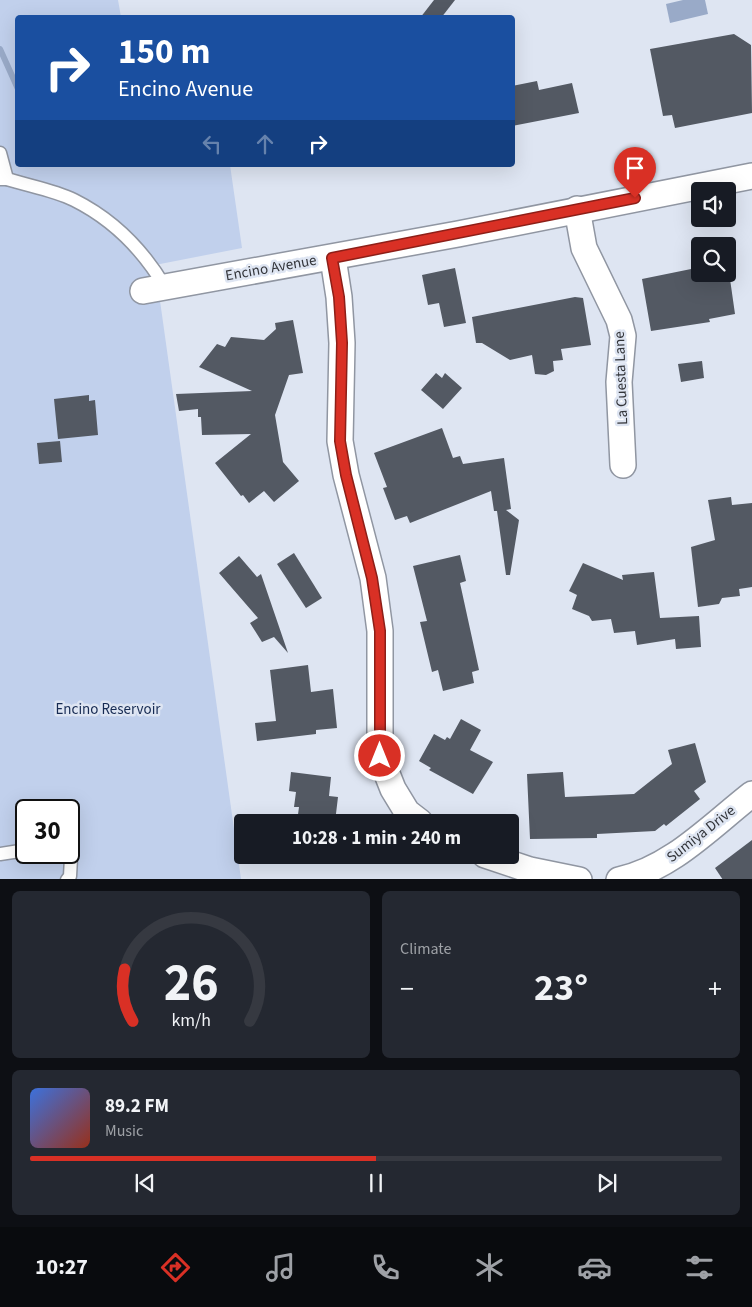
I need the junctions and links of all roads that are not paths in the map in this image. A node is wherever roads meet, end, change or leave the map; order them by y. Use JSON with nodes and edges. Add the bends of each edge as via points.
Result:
{"nodes":[{"id":1,"x":0,"y":153,"type":"edge"},
{"id":2,"x":752,"y":176,"type":"edge"},
{"id":3,"x":4,"y":179,"type":"edge"},
{"id":4,"x":577,"y":209,"type":"junction"},
{"id":5,"x":332,"y":258,"type":"junction"},
{"id":6,"x":154,"y":289,"type":"joint"},
{"id":7,"x":623,"y":464,"type":"dead end"},
{"id":8,"x":752,"y":794,"type":"edge"},
{"id":9,"x":410,"y":814,"type":"edge"},
{"id":10,"x":15,"y":852,"type":"edge"},
{"id":11,"x":0,"y":854,"type":"edge"},
{"id":12,"x":71,"y":864,"type":"edge"},
{"id":13,"x":504,"y":864,"type":"edge"},
{"id":14,"x":528,"y":875,"type":"edge"},
{"id":15,"x":68,"y":879,"type":"edge"},
{"id":16,"x":569,"y":879,"type":"edge"},
{"id":17,"x":623,"y":879,"type":"edge"}],
"edges":[{"from":1,"to":3,"type":"lane"},
{"from":2,"to":4,"type":"street","name":"Encino Avenue"},
{"from":3,"to":6,"type":"lane","via":[[72,199],[104,217],[144,255]]},
{"from":4,"to":5,"type":"street","name":"Encino Avenue"},
{"from":4,"to":7,"type":"street","name":"La Cuesta Lane","via":[[584,248],[619,320],[623,336],[619,382]]},
{"from":5,"to":6,"type":"street","name":"Encino Avenue"},
{"from":5,"to":9,"type":"street","via":[[342,343],[340,441],[372,578],[380,631],[380,756],[393,789]]},
{"from":8,"to":17,"type":"street","name":"Sumiya Drive","via":[[664,864]]},
{"from":10,"to":11,"type":"lane"},
{"from":12,"to":15,"type":"lane"},
{"from":13,"to":14,"type":"street"},
{"from":14,"to":16,"type":"street"}]}
